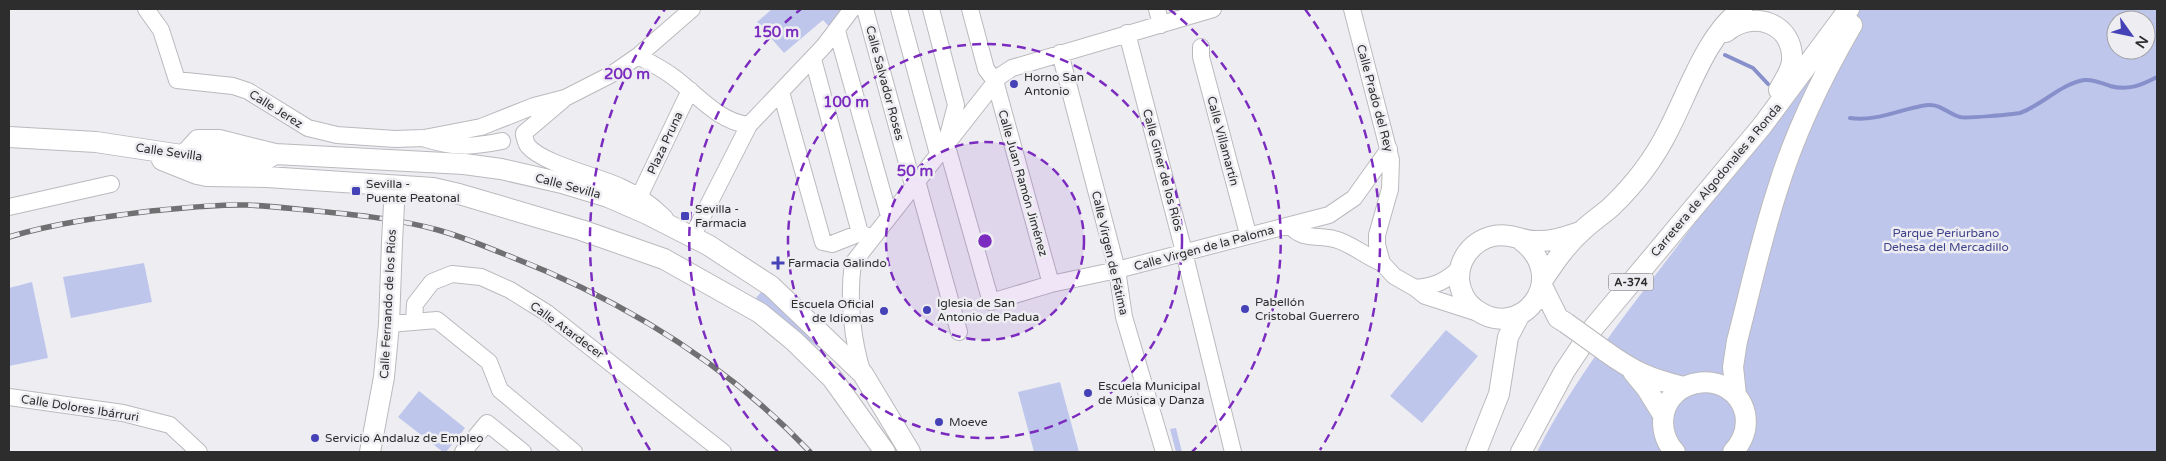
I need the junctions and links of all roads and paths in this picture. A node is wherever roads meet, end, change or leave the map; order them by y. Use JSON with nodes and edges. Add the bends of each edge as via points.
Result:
{"nodes":[{"id":1,"x":146,"y":9,"type":"edge"},
{"id":2,"x":692,"y":9,"type":"edge"},
{"id":3,"x":852,"y":9,"type":"edge"},
{"id":4,"x":865,"y":9,"type":"edge"},
{"id":5,"x":899,"y":9,"type":"edge"},
{"id":6,"x":931,"y":9,"type":"edge"},
{"id":7,"x":970,"y":9,"type":"edge"},
{"id":8,"x":1213,"y":9,"type":"edge"},
{"id":9,"x":1352,"y":9,"type":"edge"},
{"id":10,"x":1742,"y":9,"type":"edge"},
{"id":11,"x":1849,"y":9,"type":"edge"},
{"id":12,"x":1862,"y":9,"type":"edge"},
{"id":13,"x":1194,"y":11,"type":"edge"},
{"id":14,"x":1159,"y":17,"type":"edge"},
{"id":15,"x":837,"y":31,"type":"junction"},
{"id":16,"x":1126,"y":33,"type":"junction"},
{"id":17,"x":1718,"y":37,"type":"junction"},
{"id":18,"x":1201,"y":47,"type":"dead end"},
{"id":19,"x":1060,"y":53,"type":"junction"},
{"id":20,"x":638,"y":56,"type":"junction"},
{"id":21,"x":813,"y":59,"type":"junction"},
{"id":22,"x":995,"y":81,"type":"junction"},
{"id":23,"x":690,"y":90,"type":"junction"},
{"id":24,"x":781,"y":92,"type":"junction"},
{"id":25,"x":565,"y":98,"type":"junction"},
{"id":26,"x":508,"y":117,"type":"junction"},
{"id":27,"x":540,"y":121,"type":"junction"},
{"id":28,"x":749,"y":125,"type":"junction"},
{"id":29,"x":1762,"y":126,"type":"junction"},
{"id":30,"x":524,"y":134,"type":"junction"},
{"id":31,"x":9,"y":137,"type":"edge"},
{"id":32,"x":424,"y":138,"type":"junction"},
{"id":33,"x":502,"y":141,"type":"junction"},
{"id":34,"x":128,"y":146,"type":"junction"},
{"id":35,"x":942,"y":148,"type":"junction"},
{"id":36,"x":1390,"y":149,"type":"junction"},
{"id":37,"x":542,"y":155,"type":"junction"},
{"id":38,"x":188,"y":156,"type":"junction"},
{"id":39,"x":212,"y":175,"type":"junction"},
{"id":40,"x":915,"y":183,"type":"junction"},
{"id":41,"x":111,"y":184,"type":"dead end"},
{"id":42,"x":395,"y":194,"type":"junction"},
{"id":43,"x":640,"y":197,"type":"junction"},
{"id":44,"x":9,"y":207,"type":"edge"},
{"id":45,"x":889,"y":216,"type":"junction"},
{"id":46,"x":1291,"y":226,"type":"junction"},
{"id":47,"x":1582,"y":231,"type":"junction"},
{"id":48,"x":684,"y":232,"type":"junction"},
{"id":49,"x":1248,"y":234,"type":"junction"},
{"id":50,"x":866,"y":236,"type":"junction"},
{"id":51,"x":1521,"y":240,"type":"junction"},
{"id":52,"x":1184,"y":252,"type":"junction"},
{"id":53,"x":1382,"y":263,"type":"junction"},
{"id":54,"x":736,"y":264,"type":"junction"},
{"id":55,"x":1460,"y":268,"type":"junction"},
{"id":56,"x":1116,"y":270,"type":"junction"},
{"id":57,"x":1052,"y":284,"type":"junction"},
{"id":58,"x":1542,"y":284,"type":"junction"},
{"id":59,"x":771,"y":286,"type":"junction"},
{"id":60,"x":1415,"y":288,"type":"junction"},
{"id":61,"x":719,"y":290,"type":"junction"},
{"id":62,"x":756,"y":311,"type":"junction"},
{"id":63,"x":1522,"y":313,"type":"junction"},
{"id":64,"x":1482,"y":315,"type":"junction"},
{"id":65,"x":1562,"y":320,"type":"junction"},
{"id":66,"x":414,"y":322,"type":"junction"},
{"id":67,"x":389,"y":324,"type":"junction"},
{"id":68,"x":853,"y":328,"type":"junction"},
{"id":69,"x":959,"y":332,"type":"dead end"},
{"id":70,"x":843,"y":354,"type":"junction"},
{"id":71,"x":809,"y":356,"type":"junction"},
{"id":72,"x":1502,"y":369,"type":"junction"},
{"id":73,"x":1631,"y":370,"type":"junction"},
{"id":74,"x":863,"y":374,"type":"junction"},
{"id":75,"x":1683,"y":386,"type":"junction"},
{"id":76,"x":1736,"y":395,"type":"junction"},
{"id":77,"x":9,"y":397,"type":"edge"},
{"id":78,"x":1663,"y":415,"type":"junction"},
{"id":79,"x":199,"y":452,"type":"edge"},
{"id":80,"x":370,"y":452,"type":"edge"},
{"id":81,"x":463,"y":452,"type":"edge"},
{"id":82,"x":523,"y":452,"type":"edge"},
{"id":83,"x":574,"y":452,"type":"edge"},
{"id":84,"x":723,"y":452,"type":"edge"},
{"id":85,"x":885,"y":452,"type":"edge"},
{"id":86,"x":910,"y":452,"type":"edge"},
{"id":87,"x":1164,"y":452,"type":"edge"},
{"id":88,"x":1233,"y":452,"type":"edge"},
{"id":89,"x":1476,"y":452,"type":"edge"},
{"id":90,"x":1521,"y":452,"type":"edge"},
{"id":91,"x":1675,"y":452,"type":"edge"},
{"id":92,"x":1734,"y":452,"type":"edge"}],
"edges":[{"from":1,"to":32,"type":"street","name":"Calle Jerez","via":[[161,30],[177,80],[233,86],[248,91],[308,128],[336,135],[395,140]]},
{"from":2,"to":20,"type":"street"},
{"from":3,"to":15,"type":"street"},
{"from":4,"to":40,"type":"street","name":"Calle Salvador Roses"},
{"from":5,"to":35,"type":"street","via":[[924,104]]},
{"from":6,"to":35,"type":"street","via":[[956,105]]},
{"from":7,"to":22,"type":"street","name":"Calle Juan Ramón Jiménez","via":[[986,68]]},
{"from":8,"to":13,"type":"street"},
{"from":9,"to":36,"type":"street","name":"Calle Prado del Rey"},
{"from":10,"to":17,"type":"main road"},
{"from":11,"to":29,"type":"main road","name":"Carretera de Algodonales a Ronda","number":"A-374"},
{"from":12,"to":76,"type":"main road","via":[[1830,62],[1777,190],[1737,341],[1733,367]]},
{"from":13,"to":14,"type":"street"},
{"from":14,"to":16,"type":"street"},
{"from":15,"to":21,"type":"street"},
{"from":15,"to":45,"type":"street"},
{"from":16,"to":19,"type":"street"},
{"from":16,"to":52,"type":"street","name":"Calle Giner de los Ríos"},
{"from":17,"to":29,"type":"main road","via":[[1740,23],[1758,20],[1775,26],[1787,39],[1792,63]]},
{"from":17,"to":47,"type":"main road","via":[[1699,64],[1653,157],[1634,183]]},
{"from":18,"to":49,"type":"street","name":"Calle Villamartín"},
{"from":19,"to":22,"type":"street","via":[[1012,68]]},
{"from":19,"to":56,"type":"street","name":"Calle Virgen de Fátima"},
{"from":20,"to":23,"type":"street"},
{"from":20,"to":25,"type":"street","via":[[612,74]]},
{"from":21,"to":24,"type":"street"},
{"from":21,"to":50,"type":"street"},
{"from":22,"to":35,"type":"street"},
{"from":22,"to":57,"type":"street","name":"Calle Juan Ramón Jiménez"},
{"from":23,"to":28,"type":"street","via":[[736,124]]},
{"from":23,"to":43,"type":"street","name":"Plaza Pruna"},
{"from":24,"to":28,"type":"street"},
{"from":24,"to":50,"type":"street","via":[[823,242],[832,244]]},
{"from":25,"to":26,"type":"street","name":"Calle Jerez"},
{"from":25,"to":27,"type":"street"},
{"from":26,"to":30,"type":"street","via":[[521,120]]},
{"from":26,"to":32,"type":"street","name":"Calle Jerez","via":[[481,127]]},
{"from":26,"to":33,"type":"street","via":[[497,130]]},
{"from":27,"to":30,"type":"street"},
{"from":27,"to":37,"type":"street","via":[[536,142]]},
{"from":28,"to":48,"type":"street"},
{"from":29,"to":90,"type":"main road","name":"Carretera de Algodonales a Ronda","number":"A-374","via":[[1594,327],[1564,372]]},
{"from":30,"to":33,"type":"street","via":[[517,142]]},
{"from":30,"to":37,"type":"street","via":[[528,146]]},
{"from":31,"to":34,"type":"main road","name":"Calle Sevilla"},
{"from":32,"to":33,"type":"street","name":"Calle Jerez","via":[[447,146],[476,146]]},
{"from":34,"to":38,"type":"main road","name":"Calle Sevilla"},
{"from":34,"to":39,"type":"main road","name":"Calle Sevilla","via":[[196,174]]},
{"from":35,"to":40,"type":"street"},
{"from":35,"to":57,"type":"street","name":"Calle Virgen de la Paloma","via":[[991,302]]},
{"from":36,"to":46,"type":"street","name":"Calle Virgen de la Paloma","via":[[1363,187],[1344,206],[1329,215]]},
{"from":36,"to":53,"type":"street","name":"Calle Prado del Rey","via":[[1392,178],[1377,246]]},
{"from":37,"to":43,"type":"street"},
{"from":38,"to":39,"type":"main road","via":[[194,170]]},
{"from":38,"to":48,"type":"main road","name":"Calle Sevilla","via":[[191,146],[198,140],[208,139],[275,154],[501,169],[608,197]]},
{"from":39,"to":42,"type":"main road","name":"Calle Sevilla"},
{"from":40,"to":45,"type":"street"},
{"from":40,"to":69,"type":"street","name":"Calle Salvador Roses"},
{"from":41,"to":44,"type":"street"},
{"from":42,"to":61,"type":"main road","name":"Calle Sevilla","via":[[433,188],[581,230],[664,259]]},
{"from":42,"to":67,"type":"main road","name":"Calle Fernando de los Ríos","bridge":true},
{"from":43,"to":48,"type":"street"},
{"from":45,"to":50,"type":"street"},
{"from":46,"to":49,"type":"street","name":"Calle Virgen de la Paloma"},
{"from":46,"to":53,"type":"street","via":[[1300,234],[1338,240]]},
{"from":47,"to":51,"type":"main road","via":[[1560,239]]},
{"from":47,"to":58,"type":"main road","via":[[1560,255]]},
{"from":48,"to":54,"type":"main road","name":"Calle Sevilla"},
{"from":49,"to":52,"type":"street","name":"Calle Virgen de la Paloma"},
{"from":50,"to":68,"type":"street","via":[[853,263]]},
{"from":51,"to":55,"type":"main road","via":[[1496,235],[1484,238],[1473,246]]},
{"from":51,"to":58,"type":"main road","via":[[1538,258]]},
{"from":52,"to":56,"type":"street","name":"Calle Virgen de la Paloma"},
{"from":52,"to":88,"type":"street","name":"Calle Giner de los Ríos"},
{"from":53,"to":60,"type":"street","via":[[1400,281]]},
{"from":54,"to":59,"type":"main road","name":"Calle Sevilla"},
{"from":54,"to":61,"type":"main road","via":[[743,274],[741,281],[732,291]]},
{"from":55,"to":60,"type":"street","via":[[1445,281]]},
{"from":55,"to":64,"type":"main road","via":[[1463,294],[1470,306]]},
{"from":56,"to":57,"type":"street","name":"Calle Virgen de la Paloma"},
{"from":56,"to":87,"type":"street","name":"Calle Virgen de Fátima","via":[[1124,317]]},
{"from":58,"to":63,"type":"main road","via":[[1538,296]]},
{"from":58,"to":65,"type":"main road"},
{"from":59,"to":62,"type":"main road","via":[[761,285],[750,296]]},
{"from":59,"to":70,"type":"main road","name":"Calle Sevilla"},
{"from":60,"to":64,"type":"street","via":[[1425,296]]},
{"from":61,"to":62,"type":"main road","name":"Calle Sevilla"},
{"from":62,"to":71,"type":"main road","name":"Calle Sevilla"},
{"from":63,"to":64,"type":"main road","via":[[1508,318]]},
{"from":63,"to":65,"type":"main road"},
{"from":63,"to":72,"type":"main road","via":[[1508,337]]},
{"from":64,"to":72,"type":"main road","via":[[1497,346]]},
{"from":65,"to":73,"type":"main road","bridge":true},
{"from":66,"to":67,"type":"street"},
{"from":66,"to":83,"type":"street","via":[[437,320],[490,362],[500,390]]},
{"from":66,"to":84,"type":"street","name":"Calle Atardecer","via":[[415,304],[432,282],[452,274],[481,277],[547,313]]},
{"from":67,"to":80,"type":"main road","name":"Calle Fernando de los Ríos","via":[[384,377]]},
{"from":68,"to":70,"type":"street","via":[[852,343]]},
{"from":68,"to":74,"type":"street"},
{"from":70,"to":71,"type":"main road","via":[[836,361]]},
{"from":70,"to":74,"type":"main road","name":"Calle Sevilla"},
{"from":71,"to":85,"type":"main road","name":"Calle Sevilla","via":[[832,378]]},
{"from":72,"to":89,"type":"main road","via":[[1500,394]]},
{"from":73,"to":75,"type":"main road"},
{"from":73,"to":78,"type":"main road"},
{"from":74,"to":86,"type":"main road","name":"Calle Sevilla"},
{"from":75,"to":76,"type":"main road","via":[[1711,381]]},
{"from":75,"to":78,"type":"main road","via":[[1667,404]]},
{"from":76,"to":92,"type":"main road","via":[[1746,420],[1745,433]]},
{"from":77,"to":79,"type":"street","name":"Calle Dolores Ibárruri","via":[[123,412],[170,425]]},
{"from":78,"to":91,"type":"main road","via":[[1666,440]]},
{"from":81,"to":82,"type":"street","via":[[487,423]]}]}
